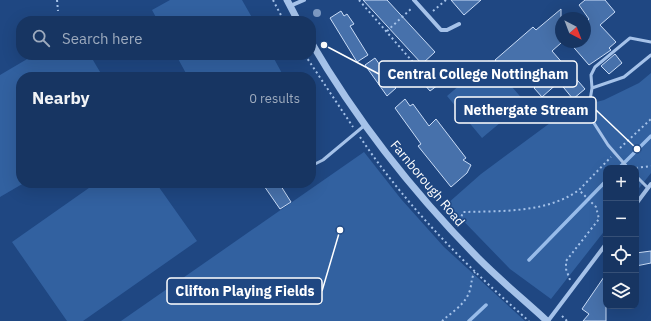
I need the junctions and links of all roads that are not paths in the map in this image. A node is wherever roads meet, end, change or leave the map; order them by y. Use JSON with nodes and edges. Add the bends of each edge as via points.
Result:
{"nodes":[{"id":1,"x":304,"y":0,"type":"edge"},
{"id":2,"x":415,"y":2,"type":"edge"},
{"id":3,"x":288,"y":3,"type":"edge"},
{"id":4,"x":295,"y":16,"type":"edge"},
{"id":5,"x":459,"y":24,"type":"dead end"},
{"id":6,"x":651,"y":42,"type":"edge"},
{"id":7,"x":316,"y":50,"type":"edge"},
{"id":8,"x":651,"y":55,"type":"edge"},
{"id":9,"x":592,"y":88,"type":"junction"},
{"id":10,"x":366,"y":125,"type":"junction"},
{"id":11,"x":316,"y":164,"type":"edge"},
{"id":12,"x":626,"y":165,"type":"edge"},
{"id":13,"x":639,"y":178,"type":"edge"},
{"id":14,"x":650,"y":186,"type":"edge"},
{"id":15,"x":638,"y":201,"type":"edge"},
{"id":16,"x":603,"y":248,"type":"edge"},
{"id":17,"x":548,"y":321,"type":"edge"}],
"edges":[{"from":1,"to":3,"type":"street"},
{"from":2,"to":5,"type":"street","via":[[441,30]]},
{"from":3,"to":4,"type":"street"},
{"from":6,"to":9,"type":"lane","via":[[630,38],[594,67],[591,75]]},
{"from":7,"to":10,"type":"street","name":"Farnborough Road"},
{"from":8,"to":9,"type":"lane","via":[[624,77]]},
{"from":9,"to":12,"type":"lane","via":[[589,107],[592,120],[608,145]]},
{"from":10,"to":11,"type":"lane"},
{"from":10,"to":17,"type":"street","name":"Farnborough Road","via":[[409,183],[451,230]]},
{"from":13,"to":14,"type":"lane"},
{"from":14,"to":15,"type":"street"},
{"from":16,"to":17,"type":"street"}]}
